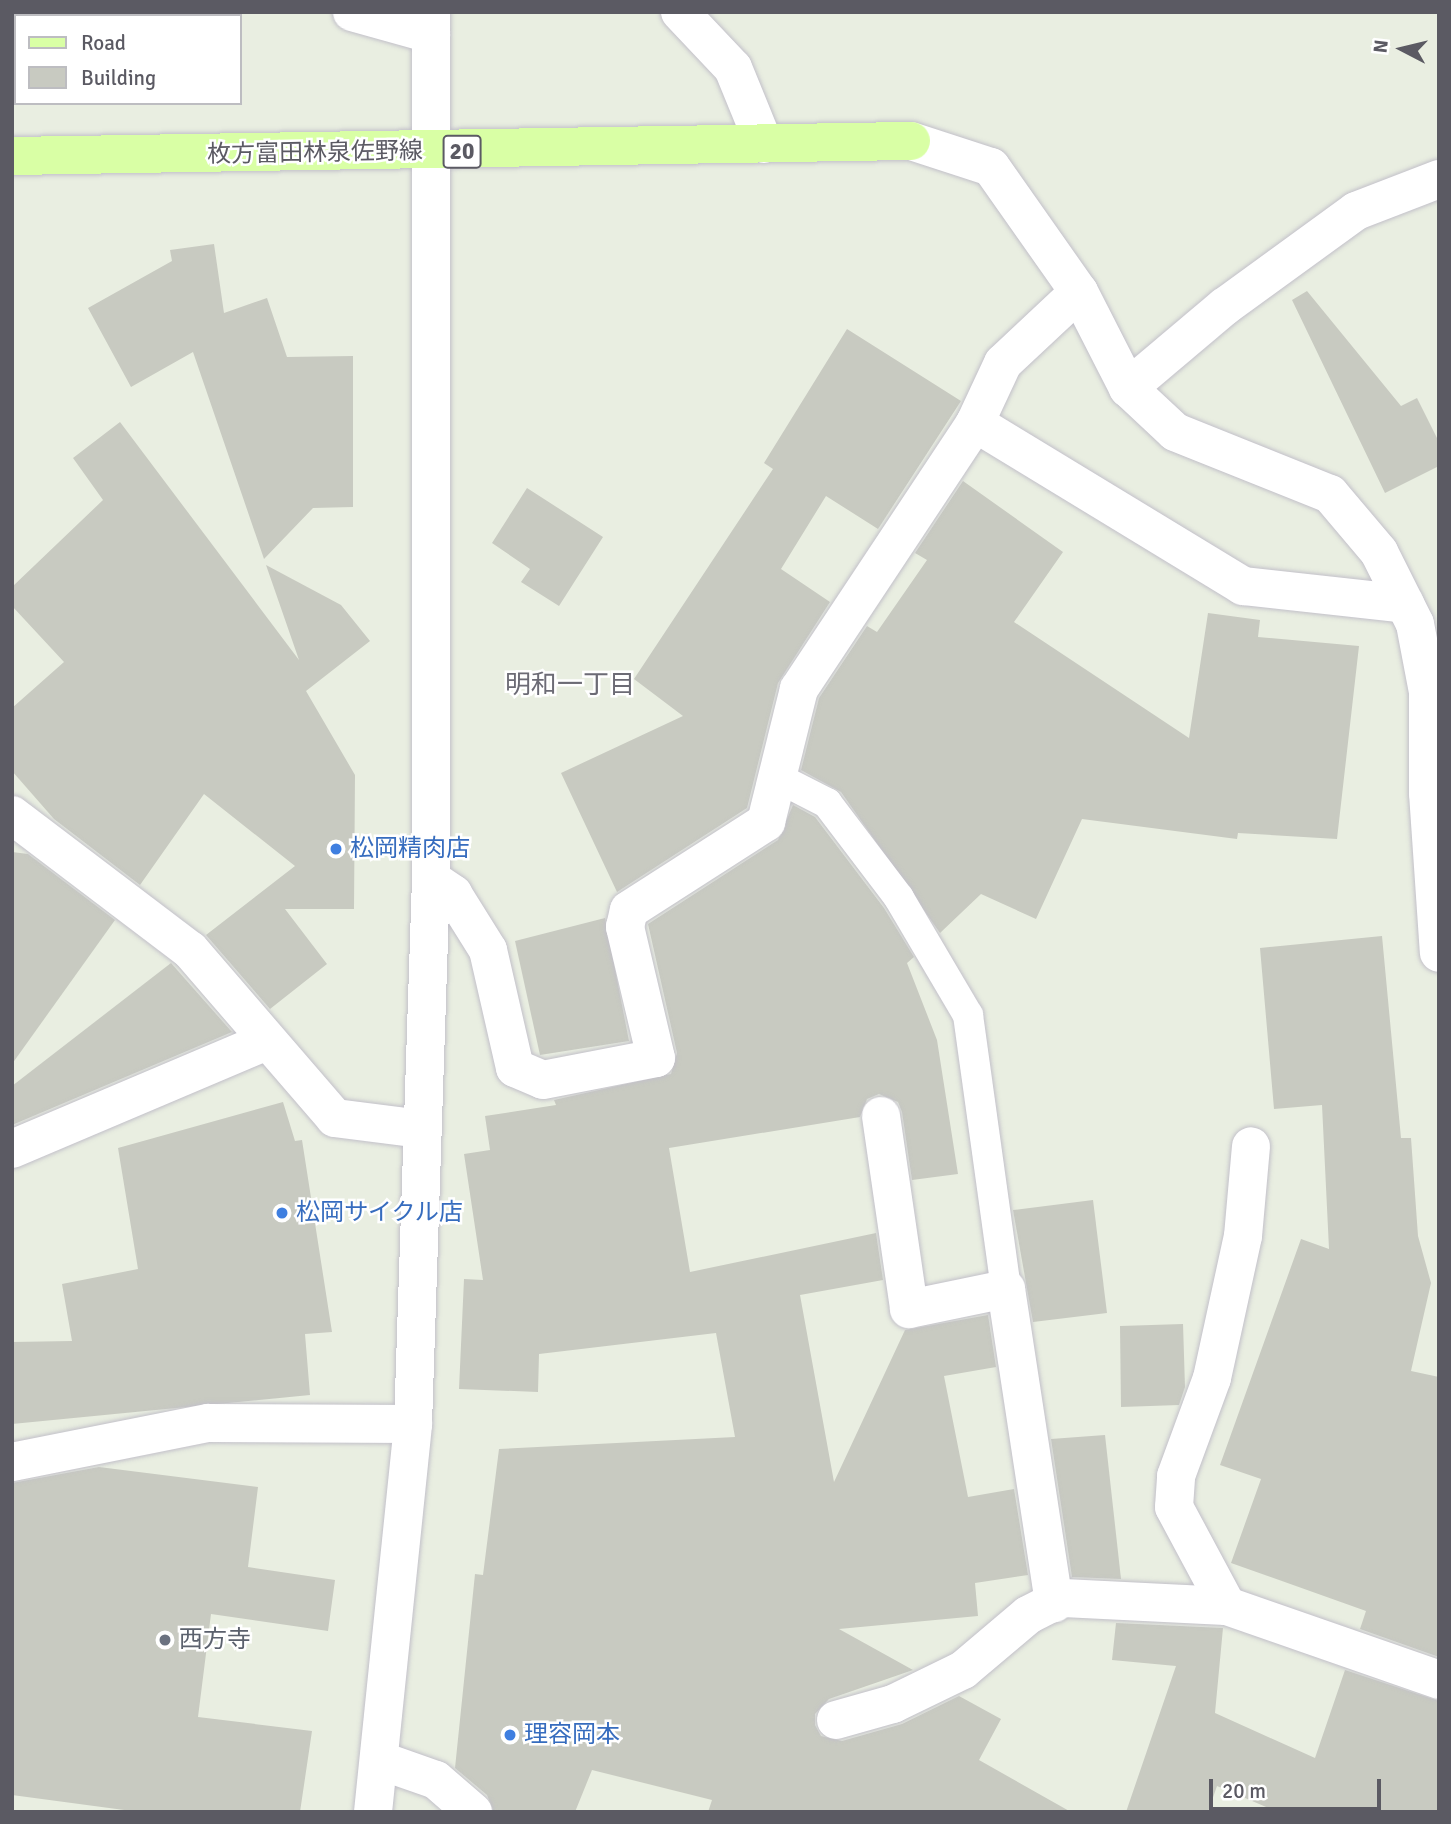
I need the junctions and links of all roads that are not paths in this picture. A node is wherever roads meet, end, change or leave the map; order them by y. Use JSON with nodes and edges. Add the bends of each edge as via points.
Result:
{"nodes":[{"id":1,"x":352,"y":12,"type":"edge"},
{"id":2,"x":680,"y":12,"type":"edge"},
{"id":3,"x":431,"y":23,"type":"edge"},
{"id":4,"x":911,"y":141,"type":"joint"},
{"id":5,"x":764,"y":144,"type":"junction"},
{"id":6,"x":433,"y":152,"type":"junction"},
{"id":7,"x":12,"y":156,"type":"edge"},
{"id":8,"x":1439,"y":179,"type":"edge"},
{"id":9,"x":1079,"y":292,"type":"junction"},
{"id":10,"x":1128,"y":388,"type":"junction"},
{"id":11,"x":975,"y":423,"type":"junction"},
{"id":12,"x":1405,"y":604,"type":"junction"},
{"id":13,"x":780,"y":779,"type":"junction"},
{"id":14,"x":12,"y":815,"type":"edge"},
{"id":15,"x":431,"y":879,"type":"junction"},
{"id":16,"x":1439,"y":953,"type":"edge"},
{"id":17,"x":266,"y":1041,"type":"junction"},
{"id":18,"x":881,"y":1116,"type":"dead end"},
{"id":19,"x":421,"y":1129,"type":"junction"},
{"id":20,"x":1251,"y":1146,"type":"dead end"},
{"id":21,"x":12,"y":1149,"type":"edge"},
{"id":22,"x":1006,"y":1289,"type":"junction"},
{"id":23,"x":413,"y":1424,"type":"junction"},
{"id":24,"x":12,"y":1462,"type":"edge"},
{"id":25,"x":1054,"y":1603,"type":"junction"},
{"id":26,"x":1227,"y":1606,"type":"junction"},
{"id":27,"x":1439,"y":1680,"type":"edge"},
{"id":28,"x":836,"y":1720,"type":"dead end"},
{"id":29,"x":379,"y":1760,"type":"junction"},
{"id":30,"x":373,"y":1812,"type":"edge"},
{"id":31,"x":473,"y":1812,"type":"edge"}],
"edges":[{"from":1,"to":3,"type":"street"},
{"from":2,"to":5,"type":"street","via":[[733,68]]},
{"from":3,"to":6,"type":"street"},
{"from":4,"to":5,"type":"main road","name":"枚方富田林泉佐野線","number":"20"},
{"from":4,"to":9,"type":"street","via":[[991,167]]},
{"from":5,"to":6,"type":"main road","name":"枚方富田林泉佐野線","number":"20"},
{"from":6,"to":7,"type":"main road","name":"枚方富田林泉佐野線","number":"20"},
{"from":6,"to":15,"type":"street"},
{"from":8,"to":10,"type":"street","via":[[1356,212],[1224,307]]},
{"from":9,"to":10,"type":"street"},
{"from":9,"to":11,"type":"street","via":[[1003,363]]},
{"from":10,"to":12,"type":"street","via":[[1175,432],[1330,494],[1379,552]]},
{"from":11,"to":12,"type":"street","via":[[1243,586]]},
{"from":11,"to":13,"type":"street","via":[[799,689]]},
{"from":12,"to":16,"type":"street","via":[[1415,624],[1428,692],[1428,793]]},
{"from":13,"to":15,"type":"street","via":[[766,822],[629,910],[625,927],[656,1058],[543,1080],[515,1068],[488,950],[453,894]]},
{"from":13,"to":22,"type":"lane","via":[[827,803],[899,898],[968,1015]]},
{"from":14,"to":17,"type":"street","via":[[190,950]]},
{"from":15,"to":19,"type":"street"},
{"from":17,"to":19,"type":"street","via":[[335,1118]]},
{"from":17,"to":21,"type":"street"},
{"from":18,"to":22,"type":"street","via":[[909,1309]]},
{"from":19,"to":23,"type":"street"},
{"from":20,"to":26,"type":"street","via":[[1243,1236],[1212,1378],[1176,1476],[1174,1507]]},
{"from":22,"to":25,"type":"street"},
{"from":23,"to":24,"type":"street","via":[[208,1423]]},
{"from":23,"to":29,"type":"street"},
{"from":25,"to":26,"type":"street","via":[[1062,1598]]},
{"from":25,"to":28,"type":"street","via":[[1028,1615],[963,1670],[893,1704]]},
{"from":26,"to":27,"type":"street"},
{"from":29,"to":30,"type":"street"},
{"from":29,"to":31,"type":"street","via":[[436,1780]]}]}
